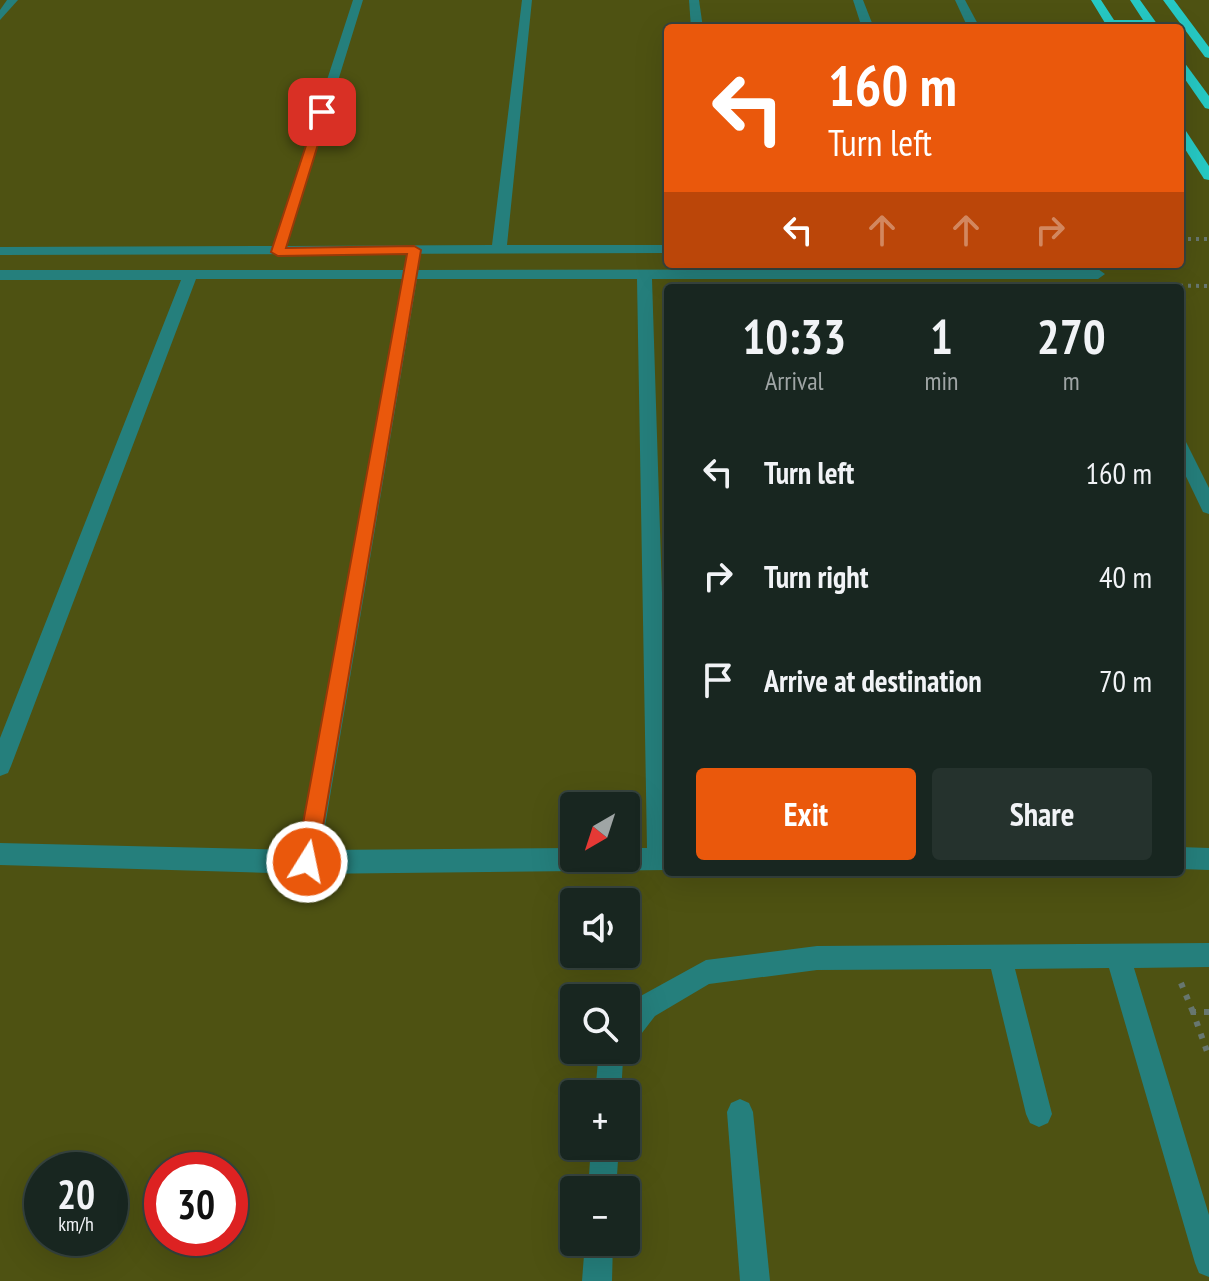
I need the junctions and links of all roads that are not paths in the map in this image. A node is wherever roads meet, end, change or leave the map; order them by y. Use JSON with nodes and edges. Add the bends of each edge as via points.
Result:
{"nodes":[{"id":1,"x":13,"y":0,"type":"edge"},
{"id":2,"x":358,"y":0,"type":"edge"},
{"id":3,"x":527,"y":0,"type":"edge"},
{"id":4,"x":694,"y":0,"type":"edge"},
{"id":5,"x":858,"y":0,"type":"edge"},
{"id":6,"x":960,"y":0,"type":"edge"},
{"id":7,"x":1096,"y":0,"type":"edge"},
{"id":8,"x":1135,"y":0,"type":"edge"},
{"id":9,"x":1168,"y":0,"type":"edge"},
{"id":10,"x":0,"y":17,"type":"edge"},
{"id":11,"x":697,"y":24,"type":"edge"},
{"id":12,"x":867,"y":24,"type":"edge"},
{"id":13,"x":972,"y":24,"type":"edge"},
{"id":14,"x":1112,"y":24,"type":"edge"},
{"id":15,"x":1151,"y":24,"type":"edge"},
{"id":16,"x":1209,"y":55,"type":"edge"},
{"id":17,"x":1184,"y":70,"type":"edge"},
{"id":18,"x":1209,"y":105,"type":"edge"},
{"id":19,"x":1184,"y":137,"type":"edge"},
{"id":20,"x":1209,"y":176,"type":"edge"},
{"id":21,"x":499,"y":249,"type":"junction"},
{"id":22,"x":664,"y":249,"type":"edge"},
{"id":23,"x":414,"y":250,"type":"junction"},
{"id":24,"x":0,"y":251,"type":"edge"},
{"id":25,"x":278,"y":252,"type":"junction"},
{"id":26,"x":191,"y":274,"type":"junction"},
{"id":27,"x":410,"y":274,"type":"junction"},
{"id":28,"x":644,"y":274,"type":"junction"},
{"id":29,"x":0,"y":275,"type":"edge"},
{"id":30,"x":1099,"y":278,"type":"edge"},
{"id":31,"x":865,"y":281,"type":"edge"},
{"id":32,"x":1184,"y":454,"type":"edge"},
{"id":33,"x":1209,"y":507,"type":"edge"},
{"id":34,"x":0,"y":766,"type":"edge"},
{"id":35,"x":0,"y":854,"type":"edge"},
{"id":36,"x":1184,"y":858,"type":"edge"},
{"id":37,"x":664,"y":859,"type":"edge"},
{"id":38,"x":1209,"y":859,"type":"edge"},
{"id":39,"x":307,"y":862,"type":"junction"},
{"id":40,"x":1209,"y":955,"type":"edge"},
{"id":41,"x":1118,"y":956,"type":"junction"},
{"id":42,"x":1000,"y":957,"type":"junction"},
{"id":43,"x":640,"y":1015,"type":"edge"},
{"id":44,"x":740,"y":1112,"type":"dead end"},
{"id":45,"x":1039,"y":1114,"type":"dead end"},
{"id":46,"x":598,"y":1256,"type":"edge"},
{"id":47,"x":1209,"y":1263,"type":"edge"},
{"id":48,"x":597,"y":1281,"type":"edge"},
{"id":49,"x":755,"y":1281,"type":"edge"}],
"edges":[{"from":1,"to":10,"type":"street"},
{"from":2,"to":25,"type":"street"},
{"from":3,"to":21,"type":"street"},
{"from":4,"to":11,"type":"street"},
{"from":5,"to":12,"type":"street"},
{"from":6,"to":13,"type":"street"},
{"from":7,"to":14,"type":"main road"},
{"from":8,"to":15,"type":"main road"},
{"from":9,"to":16,"type":"main road"},
{"from":17,"to":18,"type":"main road"},
{"from":19,"to":20,"type":"main road"},
{"from":21,"to":22,"type":"street"},
{"from":21,"to":23,"type":"street"},
{"from":23,"to":25,"type":"street"},
{"from":23,"to":27,"type":"street"},
{"from":24,"to":25,"type":"street"},
{"from":26,"to":27,"type":"street"},
{"from":26,"to":29,"type":"street"},
{"from":26,"to":34,"type":"street"},
{"from":27,"to":28,"type":"street"},
{"from":27,"to":39,"type":"street"},
{"from":28,"to":31,"type":"street"},
{"from":28,"to":37,"type":"street"},
{"from":30,"to":31,"type":"street"},
{"from":32,"to":33,"type":"street"},
{"from":35,"to":39,"type":"street"},
{"from":36,"to":38,"type":"street"},
{"from":37,"to":39,"type":"street"},
{"from":40,"to":41,"type":"street"},
{"from":41,"to":42,"type":"street"},
{"from":41,"to":47,"type":"street"},
{"from":42,"to":43,"type":"street","via":[[817,958],[706,972]]},
{"from":42,"to":45,"type":"street"},
{"from":44,"to":49,"type":"street"},
{"from":46,"to":48,"type":"street"}]}
